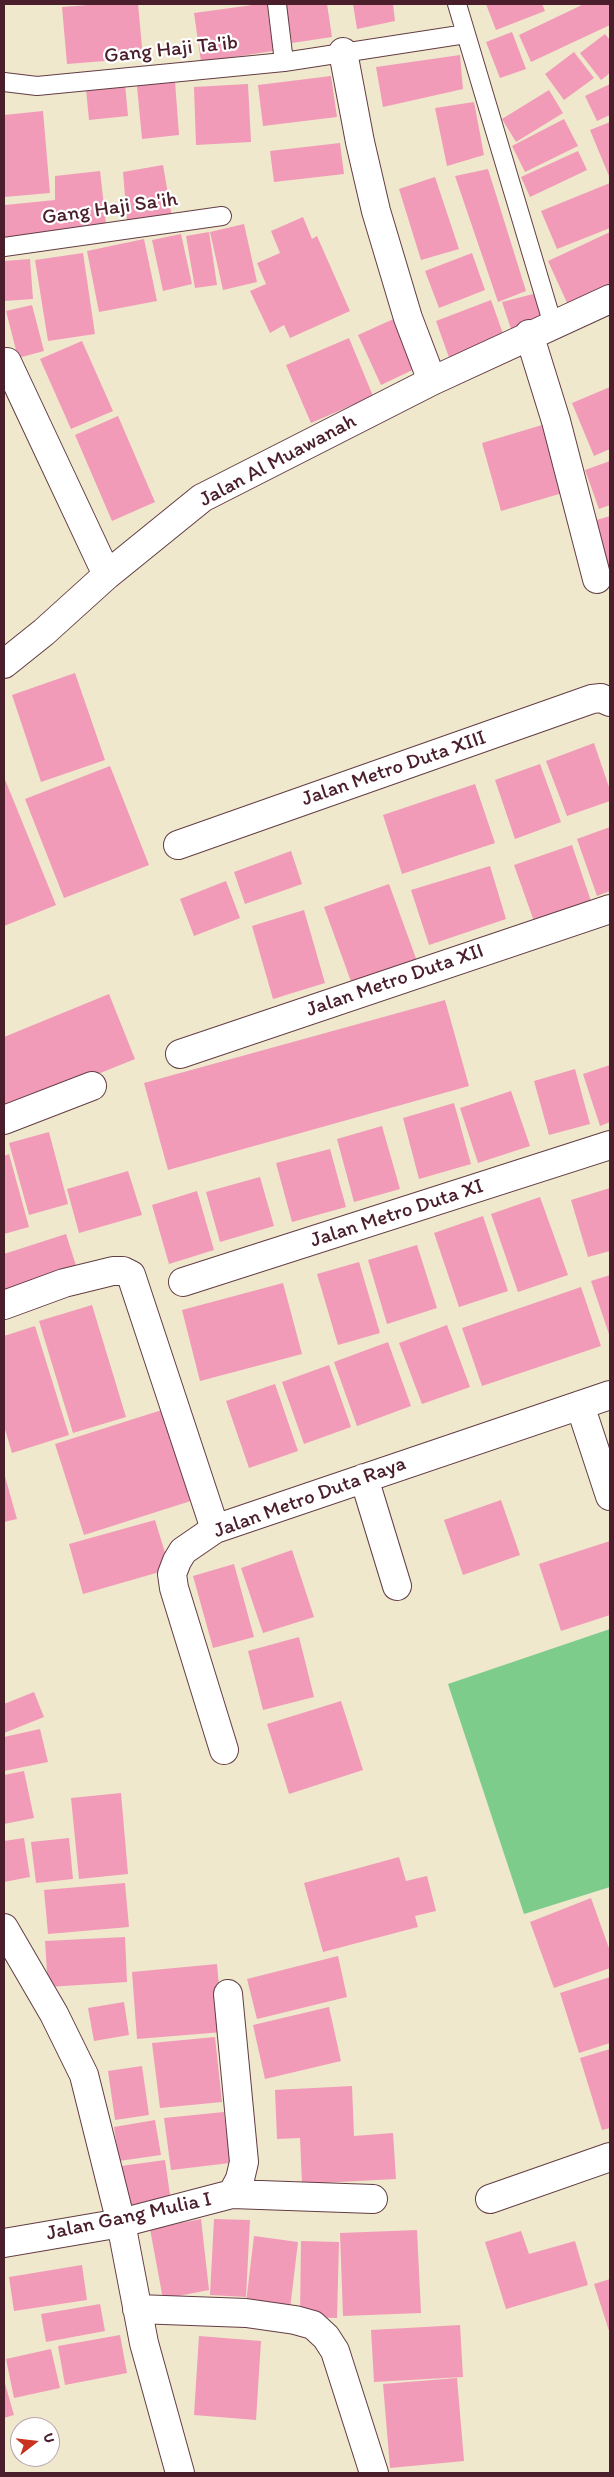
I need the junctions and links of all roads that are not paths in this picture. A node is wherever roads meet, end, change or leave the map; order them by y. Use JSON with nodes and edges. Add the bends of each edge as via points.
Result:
{"nodes":[{"id":1,"x":277,"y":4,"type":"edge"},
{"id":2,"x":457,"y":4,"type":"edge"},
{"id":3,"x":466,"y":34,"type":"junction"},
{"id":4,"x":343,"y":52,"type":"junction"},
{"id":5,"x":284,"y":62,"type":"junction"},
{"id":6,"x":4,"y":82,"type":"edge"},
{"id":7,"x":222,"y":216,"type":"dead end"},
{"id":8,"x":4,"y":247,"type":"edge"},
{"id":9,"x":610,"y":299,"type":"edge"},
{"id":10,"x":541,"y":330,"type":"junction"},
{"id":11,"x":7,"y":362,"type":"dead end"},
{"id":12,"x":432,"y":380,"type":"junction"},
{"id":13,"x":107,"y":575,"type":"junction"},
{"id":14,"x":597,"y":579,"type":"dead end"},
{"id":15,"x":4,"y":664,"type":"edge"},
{"id":16,"x":610,"y":702,"type":"edge"},
{"id":17,"x":178,"y":845,"type":"dead end"},
{"id":18,"x":610,"y":909,"type":"edge"},
{"id":19,"x":180,"y":1054,"type":"dead end"},
{"id":20,"x":92,"y":1086,"type":"dead end"},
{"id":21,"x":4,"y":1120,"type":"edge"},
{"id":22,"x":610,"y":1146,"type":"edge"},
{"id":23,"x":183,"y":1282,"type":"dead end"},
{"id":24,"x":4,"y":1305,"type":"edge"},
{"id":25,"x":610,"y":1395,"type":"edge"},
{"id":26,"x":580,"y":1405,"type":"junction"},
{"id":27,"x":364,"y":1478,"type":"junction"},
{"id":28,"x":610,"y":1496,"type":"edge"},
{"id":29,"x":215,"y":1528,"type":"junction"},
{"id":30,"x":397,"y":1586,"type":"dead end"},
{"id":31,"x":224,"y":1750,"type":"dead end"},
{"id":32,"x":4,"y":1928,"type":"edge"},
{"id":33,"x":228,"y":1994,"type":"dead end"},
{"id":34,"x":610,"y":2157,"type":"edge"},
{"id":35,"x":232,"y":2194,"type":"junction"},
{"id":36,"x":373,"y":2199,"type":"dead end"},
{"id":37,"x":490,"y":2199,"type":"dead end"},
{"id":38,"x":121,"y":2223,"type":"junction"},
{"id":39,"x":4,"y":2243,"type":"edge"},
{"id":40,"x":137,"y":2309,"type":"junction"},
{"id":41,"x":180,"y":2473,"type":"edge"},
{"id":42,"x":374,"y":2473,"type":"edge"}],
"edges":[{"from":1,"to":5,"type":"lane"},
{"from":2,"to":3,"type":"lane"},
{"from":3,"to":4,"type":"lane","name":"Gang Haji Ta'ib"},
{"from":3,"to":10,"type":"lane"},
{"from":4,"to":5,"type":"lane","name":"Gang Haji Ta'ib"},
{"from":4,"to":12,"type":"street","via":[[376,211],[408,318]]},
{"from":5,"to":6,"type":"lane","name":"Gang Haji Ta'ib","via":[[37,86]]},
{"from":7,"to":8,"type":"lane","name":"Gang Haji Sa'ih"},
{"from":9,"to":10,"type":"street","name":"Jalan Al Muawanah"},
{"from":10,"to":12,"type":"street","name":"Jalan Al Muawanah"},
{"from":10,"to":14,"type":"street","via":[[556,421]]},
{"from":11,"to":13,"type":"street"},
{"from":12,"to":13,"type":"street","name":"Jalan Al Muawanah","via":[[202,498]]},
{"from":13,"to":15,"type":"street","name":"Jalan Al Muawanah"},
{"from":16,"to":17,"type":"street","name":"Jalan Metro Duta XIII","via":[[592,699]]},
{"from":18,"to":19,"type":"street","name":"Jalan Metro Duta XII"},
{"from":20,"to":21,"type":"street"},
{"from":22,"to":23,"type":"street","name":"Jalan Metro Duta XI"},
{"from":24,"to":29,"type":"street","via":[[64,1283],[113,1271],[131,1275]]},
{"from":25,"to":26,"type":"street","name":"Jalan Metro Duta Raya"},
{"from":26,"to":27,"type":"street","name":"Jalan Metro Duta Raya"},
{"from":26,"to":28,"type":"street"},
{"from":27,"to":29,"type":"street","name":"Jalan Metro Duta Raya"},
{"from":27,"to":30,"type":"street"},
{"from":29,"to":31,"type":"street","name":"Jalan Metro Duta Raya","via":[[183,1551],[172,1574]]},
{"from":32,"to":38,"type":"street","via":[[54,2014],[84,2075]]},
{"from":33,"to":35,"type":"street","name":"Jalan Gang Mulia I","via":[[244,2162]]},
{"from":34,"to":37,"type":"street"},
{"from":35,"to":36,"type":"street"},
{"from":35,"to":38,"type":"street","name":"Jalan Gang Mulia I"},
{"from":38,"to":39,"type":"street","name":"Jalan Gang Mulia I"},
{"from":38,"to":40,"type":"street"},
{"from":40,"to":41,"type":"street"},
{"from":40,"to":42,"type":"street","via":[[246,2313],[313,2325],[326,2336],[335,2351]]}]}
